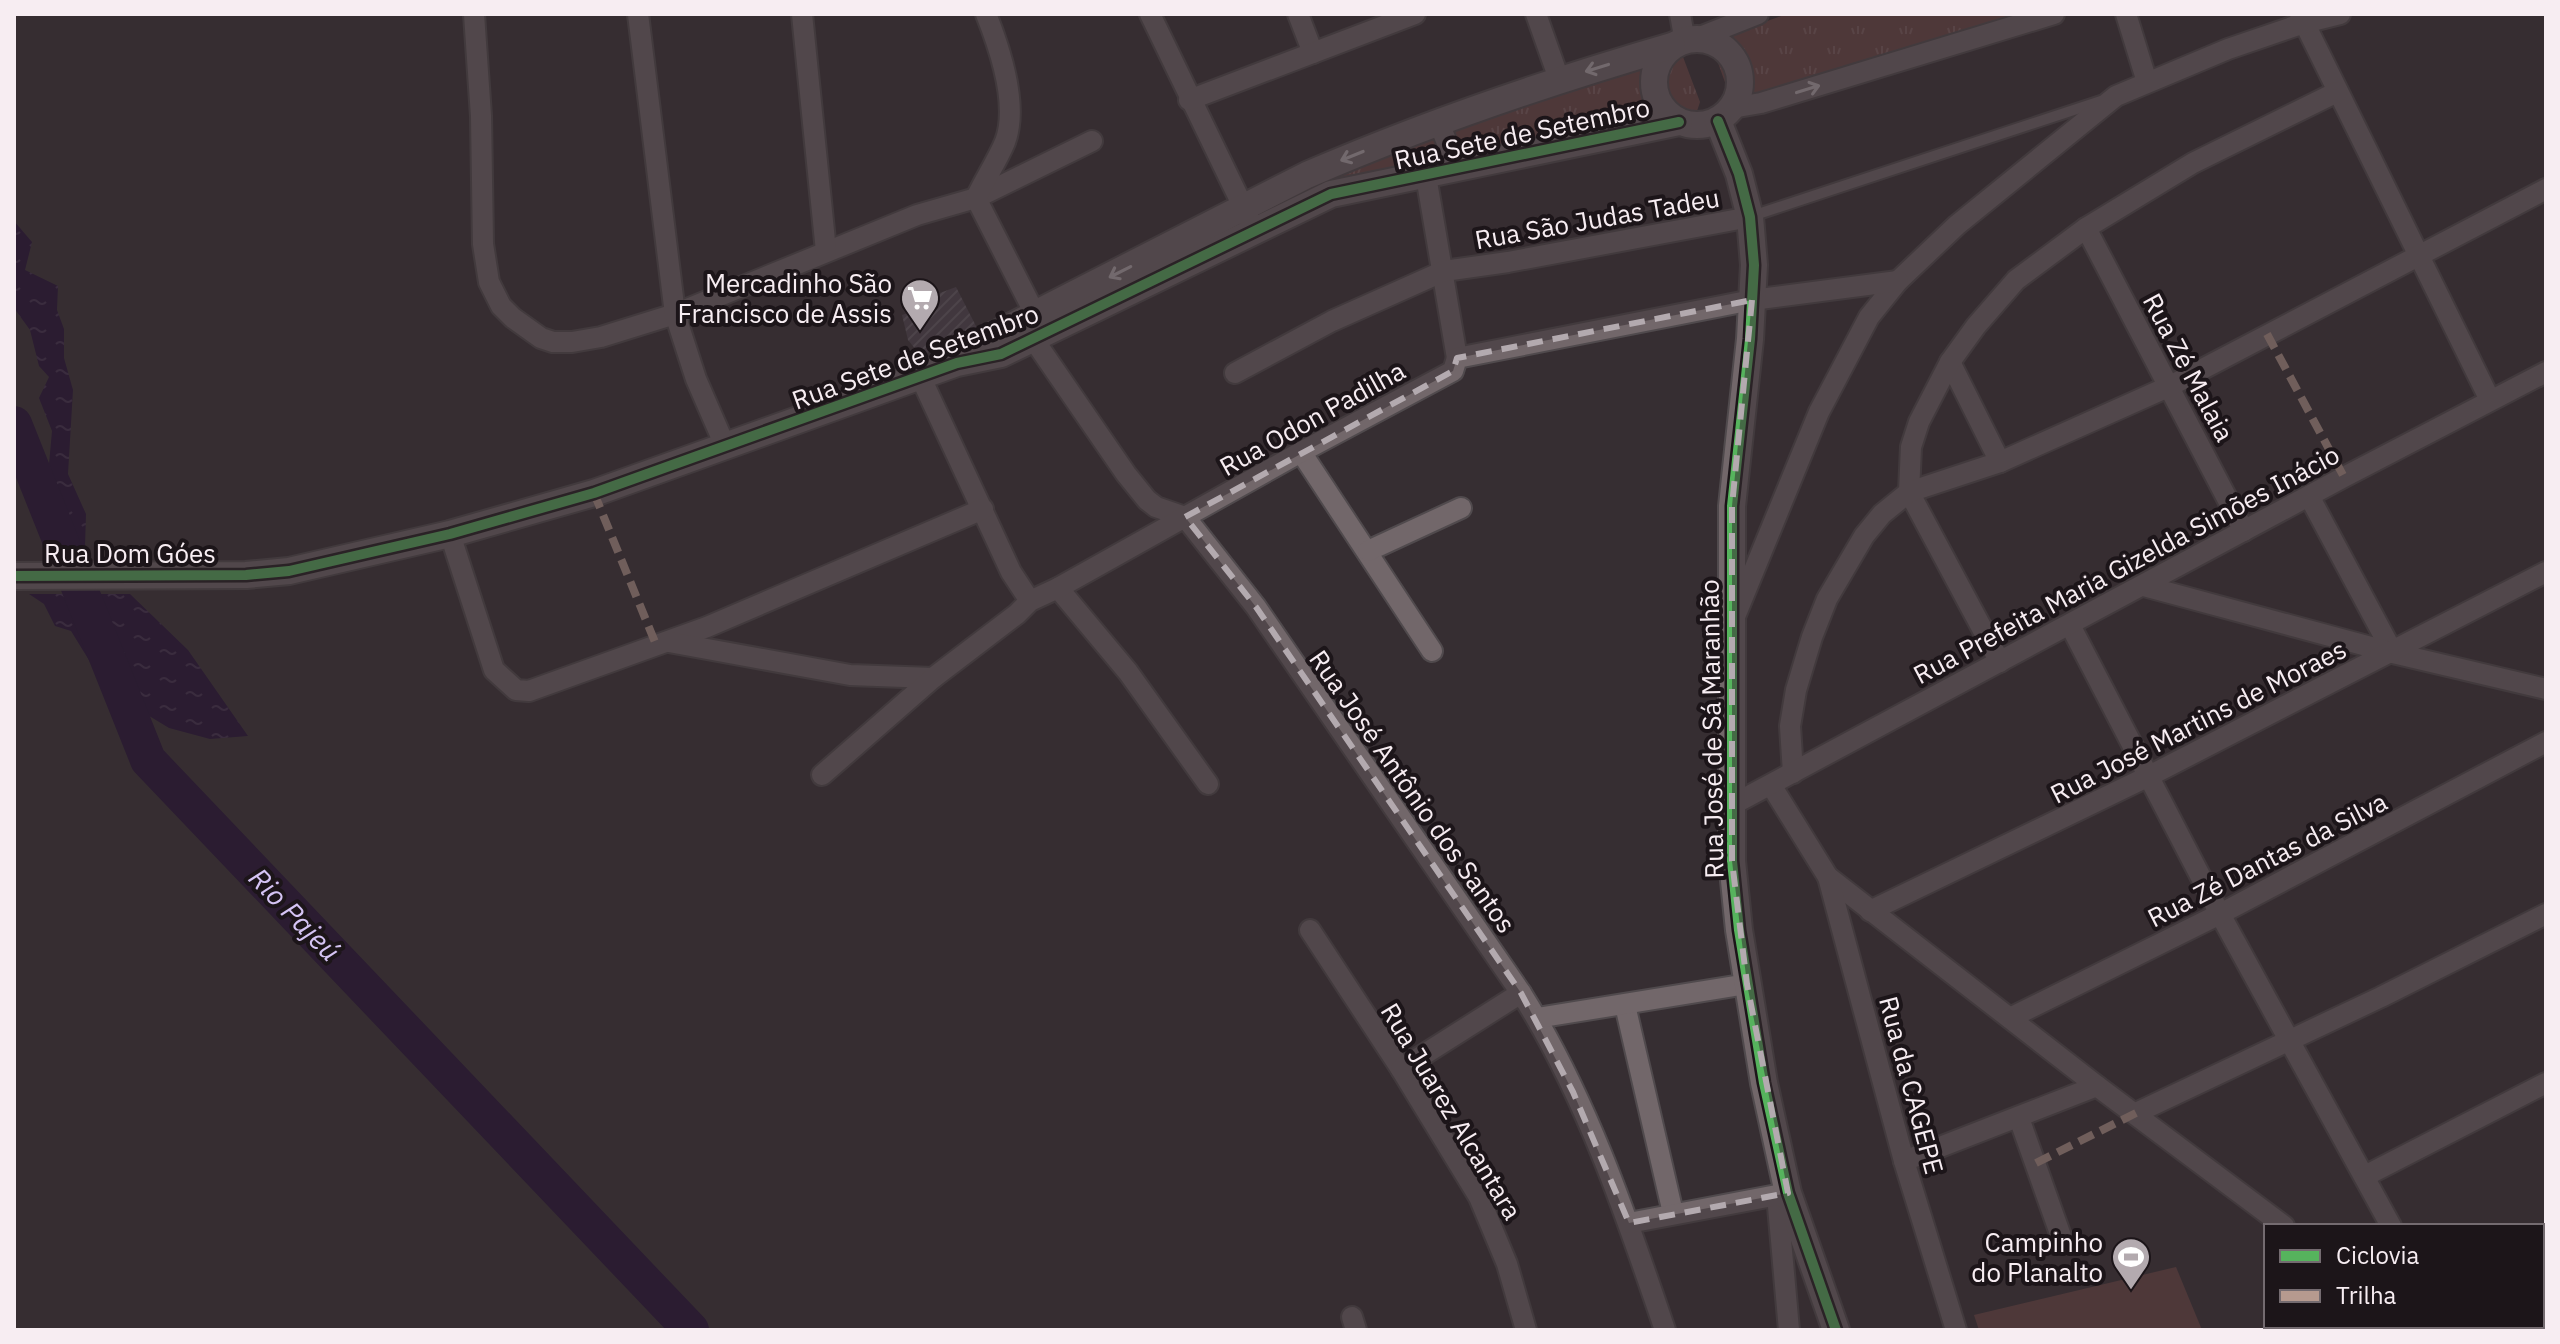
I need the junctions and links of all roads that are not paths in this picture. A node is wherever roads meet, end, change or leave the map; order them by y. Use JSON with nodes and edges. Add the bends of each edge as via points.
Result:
{"nodes":[{"id":1,"x":474,"y":14,"type":"edge"},
{"id":2,"x":638,"y":14,"type":"edge"},
{"id":3,"x":802,"y":14,"type":"edge"},
{"id":4,"x":986,"y":14,"type":"edge"},
{"id":5,"x":1150,"y":14,"type":"edge"},
{"id":6,"x":1298,"y":14,"type":"edge"},
{"id":7,"x":1415,"y":14,"type":"edge"},
{"id":8,"x":1536,"y":14,"type":"edge"},
{"id":9,"x":1680,"y":14,"type":"edge"},
{"id":10,"x":1758,"y":14,"type":"edge"},
{"id":11,"x":2054,"y":14,"type":"edge"},
{"id":12,"x":2126,"y":14,"type":"edge"},
{"id":13,"x":2340,"y":14,"type":"edge"},
{"id":14,"x":2302,"y":18,"type":"edge"},
{"id":15,"x":1389,"y":19,"type":"edge"},
{"id":16,"x":1684,"y":42,"type":"junction"},
{"id":17,"x":1313,"y":53,"type":"junction"},
{"id":18,"x":1559,"y":79,"type":"junction"},
{"id":19,"x":2147,"y":82,"type":"junction"},
{"id":20,"x":2337,"y":92,"type":"junction"},
{"id":21,"x":2116,"y":96,"type":"junction"},
{"id":22,"x":1189,"y":100,"type":"junction"},
{"id":23,"x":1725,"y":115,"type":"junction"},
{"id":24,"x":1679,"y":122,"type":"junction"},
{"id":25,"x":1439,"y":123,"type":"junction"},
{"id":26,"x":1092,"y":141,"type":"dead end"},
{"id":27,"x":1458,"y":170,"type":"junction"},
{"id":28,"x":1307,"y":175,"type":"junction"},
{"id":29,"x":1426,"y":176,"type":"junction"},
{"id":30,"x":2546,"y":189,"type":"edge"},
{"id":31,"x":976,"y":198,"type":"junction"},
{"id":32,"x":1318,"y":200,"type":"junction"},
{"id":33,"x":1750,"y":217,"type":"junction"},
{"id":34,"x":1250,"y":220,"type":"junction"},
{"id":35,"x":2086,"y":228,"type":"junction"},
{"id":36,"x":826,"y":251,"type":"junction"},
{"id":37,"x":2418,"y":257,"type":"junction"},
{"id":38,"x":1444,"y":271,"type":"junction"},
{"id":39,"x":1898,"y":281,"type":"junction"},
{"id":40,"x":1752,"y":300,"type":"junction"},
{"id":41,"x":675,"y":314,"type":"junction"},
{"id":42,"x":1034,"y":327,"type":"junction"},
{"id":43,"x":1457,"y":358,"type":"junction"},
{"id":44,"x":1950,"y":362,"type":"junction"},
{"id":45,"x":2546,"y":372,"type":"edge"},
{"id":46,"x":1235,"y":373,"type":"dead end"},
{"id":47,"x":921,"y":378,"type":"junction"},
{"id":48,"x":2170,"y":386,"type":"junction"},
{"id":49,"x":2490,"y":400,"type":"junction"},
{"id":50,"x":726,"y":448,"type":"junction"},
{"id":51,"x":1301,"y":452,"type":"junction"},
{"id":52,"x":2000,"y":462,"type":"junction"},
{"id":53,"x":1909,"y":492,"type":"junction"},
{"id":54,"x":2309,"y":496,"type":"junction"},
{"id":55,"x":1461,"y":508,"type":"dead end"},
{"id":56,"x":983,"y":509,"type":"junction"},
{"id":57,"x":1185,"y":517,"type":"junction"},
{"id":58,"x":2244,"y":531,"type":"junction"},
{"id":59,"x":450,"y":534,"type":"junction"},
{"id":60,"x":1368,"y":551,"type":"junction"},
{"id":61,"x":2546,"y":572,"type":"edge"},
{"id":62,"x":246,"y":575,"type":"joint"},
{"id":63,"x":14,"y":576,"type":"edge"},
{"id":64,"x":2144,"y":586,"type":"junction"},
{"id":65,"x":1058,"y":588,"type":"junction"},
{"id":66,"x":1030,"y":601,"type":"junction"},
{"id":67,"x":1732,"y":622,"type":"junction"},
{"id":68,"x":2070,"y":625,"type":"junction"},
{"id":69,"x":669,"y":642,"type":"junction"},
{"id":70,"x":1432,"y":651,"type":"dead end"},
{"id":71,"x":2393,"y":653,"type":"junction"},
{"id":72,"x":2000,"y":662,"type":"junction"},
{"id":73,"x":933,"y":678,"type":"junction"},
{"id":74,"x":2546,"y":689,"type":"edge"},
{"id":75,"x":2545,"y":744,"type":"edge"},
{"id":76,"x":1793,"y":773,"type":"junction"},
{"id":77,"x":822,"y":775,"type":"dead end"},
{"id":78,"x":2149,"y":776,"type":"junction"},
{"id":79,"x":1208,"y":784,"type":"dead end"},
{"id":80,"x":1771,"y":785,"type":"junction"},
{"id":81,"x":1732,"y":805,"type":"junction"},
{"id":82,"x":1828,"y":877,"type":"junction"},
{"id":83,"x":1870,"y":911,"type":"junction"},
{"id":84,"x":2220,"y":914,"type":"junction"},
{"id":85,"x":2546,"y":914,"type":"edge"},
{"id":86,"x":1310,"y":930,"type":"dead end"},
{"id":87,"x":1747,"y":984,"type":"junction"},
{"id":88,"x":1521,"y":993,"type":"junction"},
{"id":89,"x":1625,"y":1005,"type":"junction"},
{"id":90,"x":1537,"y":1018,"type":"junction"},
{"id":91,"x":2010,"y":1018,"type":"junction"},
{"id":92,"x":2291,"y":1040,"type":"junction"},
{"id":93,"x":1401,"y":1069,"type":"junction"},
{"id":94,"x":2546,"y":1083,"type":"edge"},
{"id":95,"x":2097,"y":1086,"type":"junction"},
{"id":96,"x":2136,"y":1113,"type":"junction"},
{"id":97,"x":2019,"y":1118,"type":"junction"},
{"id":98,"x":1904,"y":1161,"type":"junction"},
{"id":99,"x":2365,"y":1176,"type":"junction"},
{"id":100,"x":1782,"y":1194,"type":"junction"},
{"id":101,"x":1673,"y":1213,"type":"junction"},
{"id":102,"x":1629,"y":1223,"type":"junction"},
{"id":103,"x":2281,"y":1224,"type":"edge"},
{"id":104,"x":2390,"y":1224,"type":"edge"},
{"id":105,"x":2062,"y":1239,"type":"dead end"},
{"id":106,"x":1526,"y":1330,"type":"edge"},
{"id":107,"x":1665,"y":1330,"type":"edge"},
{"id":108,"x":1789,"y":1330,"type":"edge"},
{"id":109,"x":1836,"y":1330,"type":"edge"},
{"id":110,"x":1956,"y":1330,"type":"edge"}],
"edges":[{"from":1,"to":41,"type":"street","via":[[483,244],[489,282],[501,306],[530,331],[553,342],[601,337]]},
{"from":2,"to":41,"type":"street"},
{"from":3,"to":36,"type":"street"},
{"from":4,"to":31,"type":"street","via":[[1002,56],[1009,120],[1006,140]]},
{"from":5,"to":22,"type":"street"},
{"from":6,"to":17,"type":"street"},
{"from":7,"to":15,"type":"street"},
{"from":8,"to":18,"type":"street"},
{"from":9,"to":16,"type":"street"},
{"from":10,"to":16,"type":"street"},
{"from":23,"to":11,"type":"street","one_way":true},
{"from":12,"to":19,"type":"street"},
{"from":13,"to":14,"type":"street"},
{"from":14,"to":19,"type":"street"},
{"from":14,"to":20,"type":"street"},
{"from":15,"to":17,"type":"street"},
{"from":16,"to":18,"type":"street","name":"Rua Sete de Setembro","one_way":true},
{"from":16,"to":23,"type":"street","via":[[1715,42],[1730,54],[1739,71],[1740,90]]},
{"from":16,"to":24,"type":"street","via":[[1662,56],[1654,74],[1654,94]]},
{"from":17,"to":22,"type":"street"},
{"from":18,"to":25,"type":"street","name":"Rua Sete de Setembro"},
{"from":19,"to":21,"type":"street"},
{"from":20,"to":35,"type":"street","via":[[2193,163]]},
{"from":20,"to":37,"type":"street"},
{"from":21,"to":33,"type":"lane","name":"Rua São Judas Tadeu"},
{"from":21,"to":39,"type":"street","via":[[1957,225]]},
{"from":22,"to":34,"type":"street"},
{"from":23,"to":24,"type":"street","via":[[1698,126]]},
{"from":23,"to":33,"type":"street","name":"Rua José de Sá Maranhão"},
{"from":24,"to":27,"type":"street","name":"Rua Sete de Setembro"},
{"from":25,"to":27,"type":"street"},
{"from":25,"to":28,"type":"street","name":"Rua Sete de Setembro","one_way":true},
{"from":26,"to":31,"type":"street"},
{"from":27,"to":29,"type":"street","name":"Rua Sete de Setembro"},
{"from":28,"to":32,"type":"street"},
{"from":28,"to":34,"type":"street","name":"Rua Sete de Setembro"},
{"from":29,"to":32,"type":"street","name":"Rua Sete de Setembro"},
{"from":29,"to":38,"type":"street"},
{"from":30,"to":37,"type":"street"},
{"from":31,"to":36,"type":"street"},
{"from":31,"to":42,"type":"street","name":"Rua José Antônio dos Santos"},
{"from":32,"to":34,"type":"street","name":"Rua Sete de Setembro"},
{"from":33,"to":38,"type":"street","name":"Rua São Judas Tadeu"},
{"from":33,"to":40,"type":"street","name":"Rua José de Sá Maranhão"},
{"from":34,"to":42,"type":"street","name":"Rua Sete de Setembro"},
{"from":35,"to":44,"type":"street","via":[[2016,280]]},
{"from":35,"to":48,"type":"street","name":"Rua Zé Malaia"},
{"from":36,"to":41,"type":"street"},
{"from":37,"to":48,"type":"street"},
{"from":37,"to":49,"type":"street"},
{"from":38,"to":43,"type":"street"},
{"from":38,"to":46,"type":"street","name":"Rua São Judas Tadeu","via":[[1332,321]]},
{"from":39,"to":40,"type":"street"},
{"from":39,"to":67,"type":"street","via":[[1869,317],[1819,412]]},
{"from":40,"to":43,"type":"street"},
{"from":40,"to":67,"type":"street","name":"Rua José de Sá Maranhão","via":[[1732,506]]},
{"from":41,"to":50,"type":"street"},
{"from":42,"to":47,"type":"street","name":"Rua Sete de Setembro","via":[[994,335],[957,363]]},
{"from":42,"to":57,"type":"street","name":"Rua José Antônio dos Santos","via":[[1126,474],[1156,507]]},
{"from":43,"to":51,"type":"street","name":"Rua Odon Padilha","via":[[1453,371]]},
{"from":44,"to":52,"type":"street"},
{"from":44,"to":53,"type":"street","via":[[1911,447]]},
{"from":45,"to":49,"type":"street","name":"Rua Prefeita Maria Gizelda Simões Inácio"},
{"from":47,"to":50,"type":"street","name":"Rua Sete de Setembro"},
{"from":47,"to":56,"type":"street"},
{"from":48,"to":52,"type":"street"},
{"from":48,"to":58,"type":"street","name":"Rua Zé Malaia"},
{"from":49,"to":54,"type":"street","name":"Rua Prefeita Maria Gizelda Simões Inácio"},
{"from":50,"to":59,"type":"street","name":"Rua Sete de Setembro"},
{"from":51,"to":57,"type":"street","name":"Rua Odon Padilha"},
{"from":51,"to":60,"type":"street"},
{"from":52,"to":53,"type":"street"},
{"from":53,"to":72,"type":"street"},
{"from":53,"to":76,"type":"street","via":[[1864,536],[1827,599],[1796,690],[1790,726]]},
{"from":54,"to":58,"type":"street","name":"Rua Prefeita Maria Gizelda Simões Inácio"},
{"from":54,"to":71,"type":"street"},
{"from":55,"to":60,"type":"street"},
{"from":56,"to":66,"type":"street"},
{"from":56,"to":69,"type":"street"},
{"from":57,"to":65,"type":"street","name":"Rua Odon Padilha"},
{"from":57,"to":88,"type":"street","name":"Rua José Antônio dos Santos","via":[[1256,607]]},
{"from":58,"to":64,"type":"street","name":"Rua Prefeita Maria Gizelda Simões Inácio"},
{"from":59,"to":62,"type":"street","name":"Rua Sete de Setembro","via":[[289,571]]},
{"from":59,"to":69,"type":"street","via":[[494,670],[516,690],[551,685]]},
{"from":60,"to":70,"type":"street"},
{"from":61,"to":71,"type":"street","name":"Rua José Martins de Moraes"},
{"from":62,"to":63,"type":"street","name":"Rua Dom Góes"},
{"from":64,"to":68,"type":"street","name":"Rua Prefeita Maria Gizelda Simões Inácio"},
{"from":64,"to":71,"type":"street"},
{"from":65,"to":66,"type":"street","name":"Rua Odon Padilha"},
{"from":65,"to":79,"type":"street","via":[[1128,672]]},
{"from":66,"to":73,"type":"street","name":"Rua Odon Padilha"},
{"from":67,"to":81,"type":"street","name":"Rua José de Sá Maranhão"},
{"from":68,"to":72,"type":"street","name":"Rua Prefeita Maria Gizelda Simões Inácio"},
{"from":68,"to":78,"type":"street"},
{"from":69,"to":73,"type":"street","via":[[850,675]]},
{"from":71,"to":74,"type":"street"},
{"from":71,"to":78,"type":"street","name":"Rua José Martins de Moraes"},
{"from":72,"to":76,"type":"street","name":"Rua Prefeita Maria Gizelda Simões Inácio"},
{"from":73,"to":77,"type":"street","name":"Rua Odon Padilha"},
{"from":75,"to":84,"type":"street","name":"Rua Zé Dantas da Silva"},
{"from":76,"to":80,"type":"street","name":"Rua Prefeita Maria Gizelda Simões Inácio"},
{"from":78,"to":83,"type":"street","name":"Rua José Martins de Moraes"},
{"from":78,"to":84,"type":"street"},
{"from":80,"to":81,"type":"street","name":"Rua Prefeita Maria Gizelda Simões Inácio"},
{"from":80,"to":82,"type":"street"},
{"from":81,"to":87,"type":"street","name":"Rua José de Sá Maranhão","via":[[1732,861]]},
{"from":82,"to":83,"type":"street"},
{"from":82,"to":98,"type":"street","name":"Rua da CAGEPE"},
{"from":83,"to":91,"type":"street"},
{"from":84,"to":91,"type":"street","name":"Rua Zé Dantas da Silva"},
{"from":84,"to":92,"type":"street"},
{"from":85,"to":92,"type":"street"},
{"from":86,"to":93,"type":"street","name":"Rua Juarez Alcantara"},
{"from":87,"to":89,"type":"street"},
{"from":87,"to":100,"type":"street","name":"Rua José de Sá Maranhão"},
{"from":88,"to":90,"type":"street","name":"Rua José Antônio dos Santos"},
{"from":88,"to":93,"type":"street"},
{"from":89,"to":90,"type":"street"},
{"from":89,"to":101,"type":"street"},
{"from":90,"to":102,"type":"street","name":"Rua José Antônio dos Santos"},
{"from":91,"to":95,"type":"street"},
{"from":92,"to":96,"type":"street"},
{"from":92,"to":99,"type":"street"},
{"from":93,"to":106,"type":"street","name":"Rua Juarez Alcantara","via":[[1479,1197],[1507,1264]]},
{"from":94,"to":99,"type":"street"},
{"from":95,"to":96,"type":"street"},
{"from":95,"to":97,"type":"street"},
{"from":96,"to":103,"type":"street"},
{"from":97,"to":98,"type":"street"},
{"from":97,"to":105,"type":"street"},
{"from":98,"to":110,"type":"street","name":"Rua da CAGEPE"},
{"from":99,"to":104,"type":"street"},
{"from":100,"to":101,"type":"street"},
{"from":100,"to":108,"type":"street"},
{"from":100,"to":109,"type":"street","name":"Rua José de Sá Maranhão"},
{"from":101,"to":102,"type":"street"},
{"from":102,"to":107,"type":"street","name":"Rua José Antônio dos Santos"}]}
